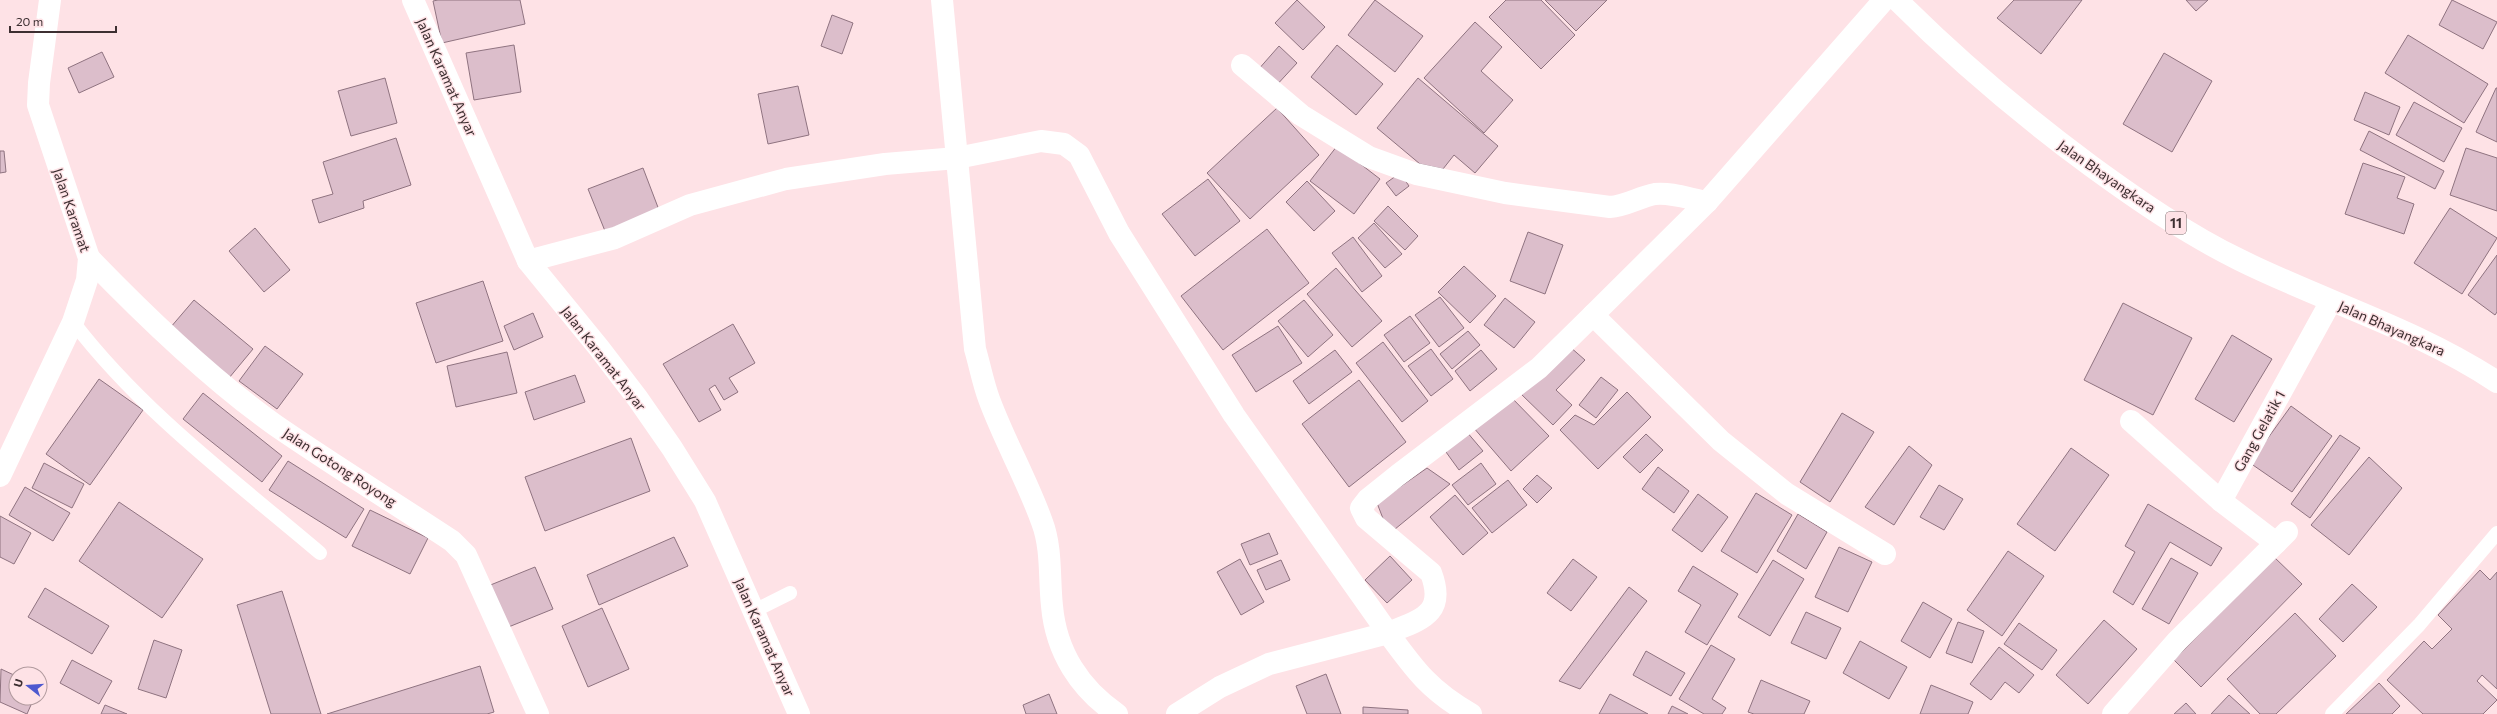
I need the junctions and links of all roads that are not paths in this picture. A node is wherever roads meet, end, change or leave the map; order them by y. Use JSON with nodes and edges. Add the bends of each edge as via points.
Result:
{"nodes":[{"id":1,"x":50,"y":0,"type":"edge"},
{"id":2,"x":413,"y":0,"type":"edge"},
{"id":3,"x":942,"y":0,"type":"edge"},
{"id":4,"x":1884,"y":0,"type":"edge"},
{"id":5,"x":1897,"y":0,"type":"edge"},
{"id":6,"x":1242,"y":65,"type":"dead end"},
{"id":7,"x":957,"y":158,"type":"junction"},
{"id":8,"x":1707,"y":202,"type":"junction"},
{"id":9,"x":89,"y":258,"type":"junction"},
{"id":10,"x":528,"y":261,"type":"junction"},
{"id":11,"x":2331,"y":301,"type":"junction"},
{"id":12,"x":1593,"y":315,"type":"junction"},
{"id":13,"x":73,"y":322,"type":"junction"},
{"id":14,"x":2497,"y":382,"type":"edge"},
{"id":15,"x":2131,"y":421,"type":"dead end"},
{"id":16,"x":0,"y":476,"type":"edge"},
{"id":17,"x":2221,"y":501,"type":"junction"},
{"id":18,"x":2497,"y":533,"type":"edge"},
{"id":19,"x":320,"y":553,"type":"dead end"},
{"id":20,"x":1885,"y":554,"type":"dead end"},
{"id":21,"x":790,"y":593,"type":"dead end"},
{"id":22,"x":754,"y":611,"type":"junction"},
{"id":23,"x":1388,"y":633,"type":"junction"},
{"id":24,"x":538,"y":714,"type":"edge"},
{"id":25,"x":799,"y":714,"type":"edge"},
{"id":26,"x":1117,"y":714,"type":"edge"},
{"id":27,"x":1177,"y":714,"type":"edge"},
{"id":28,"x":1471,"y":714,"type":"edge"},
{"id":29,"x":2113,"y":714,"type":"edge"},
{"id":30,"x":2332,"y":714,"type":"edge"}],
"edges":[{"from":1,"to":9,"type":"main road","name":"Jalan Karamat","via":[[38,83],[38,106]]},
{"from":2,"to":10,"type":"main road","name":"Jalan Karamat Anyar"},
{"from":3,"to":7,"type":"main road"},
{"from":4,"to":8,"type":"main road"},
{"from":5,"to":11,"type":"main road","name":"Jalan Bhayangkara","number":"11","via":[[1938,42],[2040,128],[2146,206],[2240,260]]},
{"from":6,"to":8,"type":"main road","via":[[1301,115],[1369,156],[1416,174],[1505,193],[1610,207],[1622,206],[1654,194],[1669,194]]},
{"from":7,"to":10,"type":"main road","via":[[885,164],[786,179],[690,204],[615,238]]},
{"from":7,"to":23,"type":"main road","via":[[1041,141],[1064,144],[1079,155],[1119,233],[1234,415]]},
{"from":7,"to":26,"type":"main road","via":[[975,349],[989,399],[1019,463],[1043,524],[1056,633],[1065,656],[1080,681]]},
{"from":8,"to":12,"type":"main road"},
{"from":9,"to":13,"type":"main road","name":"Jalan Karamat","via":[[88,280]]},
{"from":9,"to":24,"type":"main road","name":"Jalan Gotong Royong","via":[[136,306],[205,368],[274,424],[452,541],[466,556]]},
{"from":10,"to":22,"type":"main road","name":"Jalan Karamat Anyar","via":[[599,348],[672,448],[705,501]]},
{"from":11,"to":14,"type":"main road","name":"Jalan Bhayangkara","number":"11","via":[[2392,325],[2469,363]]},
{"from":11,"to":17,"type":"main road","name":"Gang Gelatik 1"},
{"from":12,"to":20,"type":"main road","via":[[1721,441],[1787,494]]},
{"from":12,"to":23,"type":"main road","via":[[1539,368],[1398,475],[1368,499],[1361,508],[1366,518],[1431,573],[1436,585],[1434,606],[1425,618]]},
{"from":13,"to":16,"type":"main road","name":"Jalan Karamat"},
{"from":13,"to":19,"type":"lane","via":[[123,380],[169,426]]},
{"from":15,"to":17,"type":"main road"},
{"from":17,"to":29,"type":"main road","via":[[2282,537],[2177,641]]},
{"from":18,"to":30,"type":"lane","via":[[2420,625]]},
{"from":21,"to":22,"type":"lane"},
{"from":22,"to":25,"type":"main road","name":"Jalan Karamat Anyar"},
{"from":23,"to":27,"type":"main road","via":[[1269,664],[1220,687]]},
{"from":23,"to":28,"type":"main road","via":[[1416,672],[1444,698]]}]}
